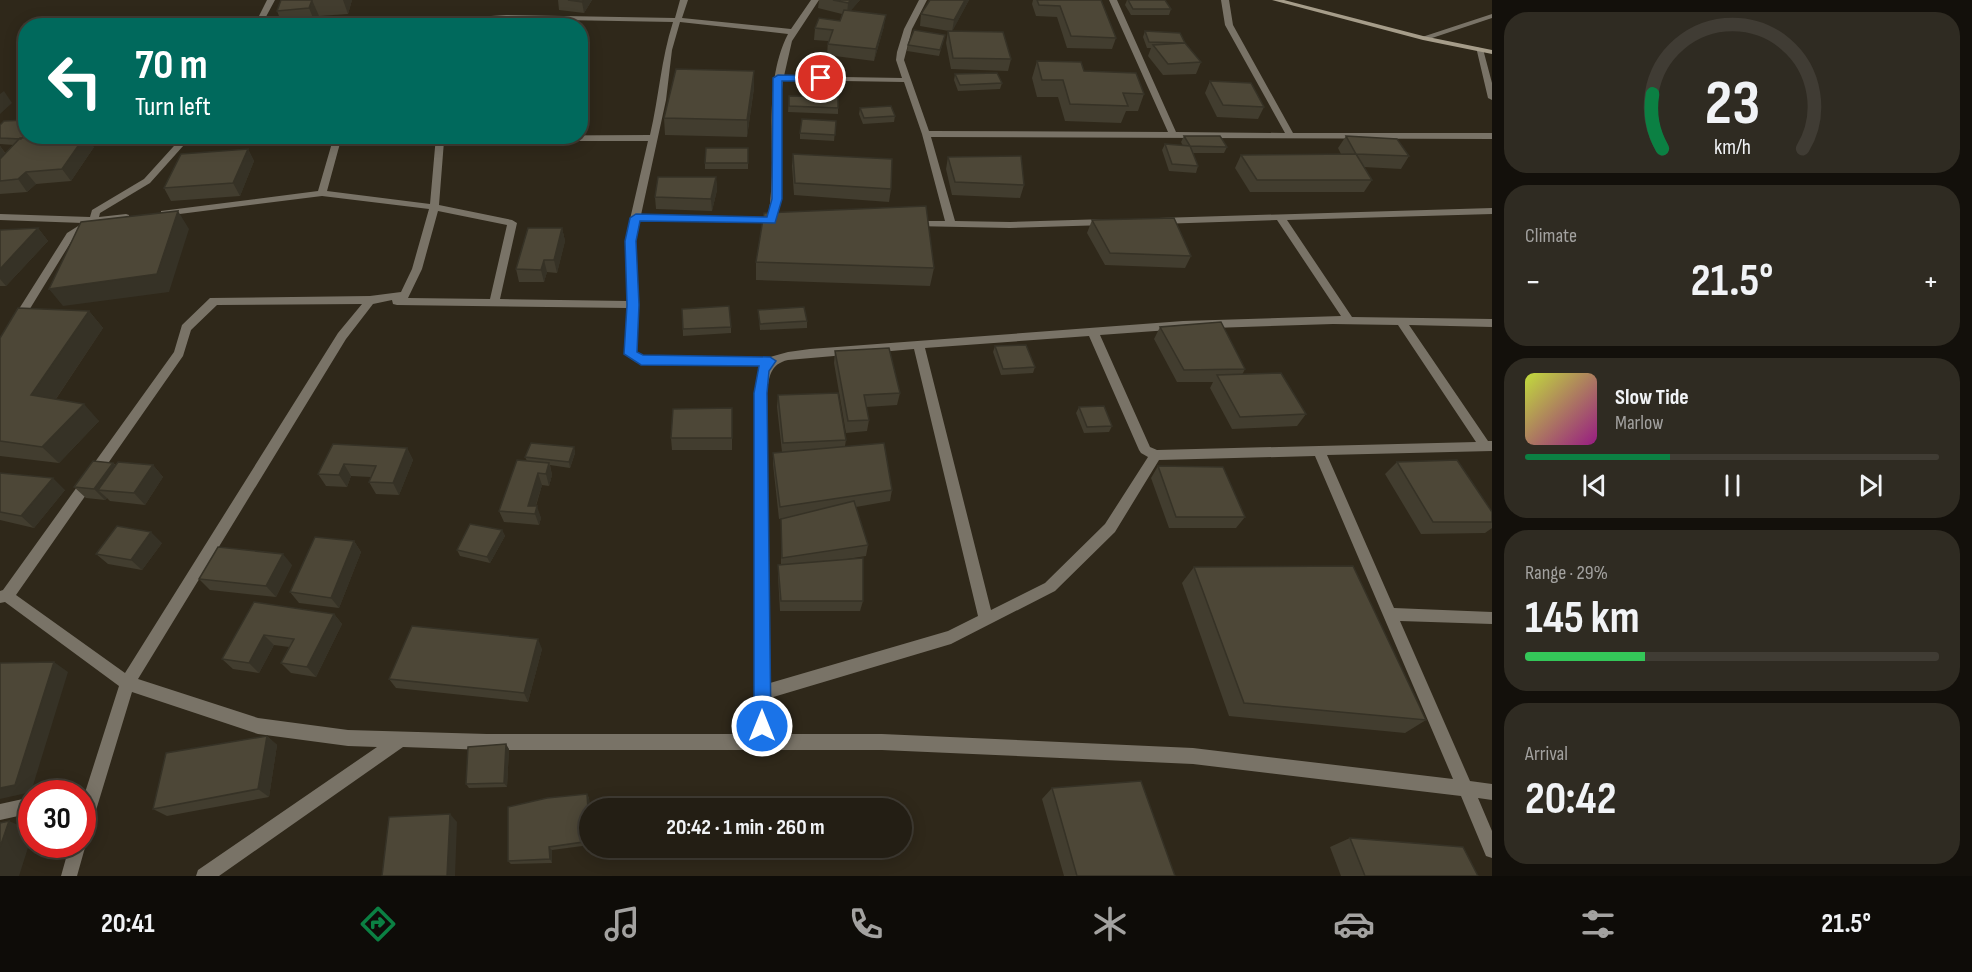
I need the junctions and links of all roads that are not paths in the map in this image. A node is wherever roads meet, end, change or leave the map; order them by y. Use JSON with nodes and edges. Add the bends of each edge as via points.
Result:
{"nodes":[{"id":1,"x":271,"y":0,"type":"edge"},
{"id":2,"x":684,"y":0,"type":"edge"},
{"id":3,"x":815,"y":0,"type":"edge"},
{"id":4,"x":923,"y":0,"type":"edge"},
{"id":5,"x":1113,"y":0,"type":"edge"},
{"id":6,"x":1225,"y":0,"type":"edge"},
{"id":7,"x":1276,"y":0,"type":"edge"},
{"id":8,"x":1492,"y":16,"type":"edge"},
{"id":9,"x":261,"y":18,"type":"edge"},
{"id":10,"x":492,"y":18,"type":"edge"},
{"id":11,"x":563,"y":18,"type":"edge"},
{"id":12,"x":588,"y":18,"type":"edge"},
{"id":13,"x":678,"y":20,"type":"junction"},
{"id":14,"x":794,"y":32,"type":"junction"},
{"id":15,"x":1423,"y":38,"type":"junction"},
{"id":16,"x":1479,"y":49,"type":"junction"},
{"id":17,"x":1492,"y":52,"type":"edge"},
{"id":18,"x":778,"y":78,"type":"junction"},
{"id":19,"x":907,"y":80,"type":"junction"},
{"id":20,"x":1492,"y":98,"type":"edge"},
{"id":21,"x":927,"y":134,"type":"junction"},
{"id":22,"x":1173,"y":135,"type":"junction"},
{"id":23,"x":1291,"y":136,"type":"junction"},
{"id":24,"x":1492,"y":136,"type":"edge"},
{"id":25,"x":588,"y":138,"type":"edge"},
{"id":26,"x":653,"y":138,"type":"junction"},
{"id":27,"x":181,"y":144,"type":"edge"},
{"id":28,"x":336,"y":144,"type":"edge"},
{"id":29,"x":439,"y":144,"type":"edge"},
{"id":30,"x":322,"y":193,"type":"junction"},
{"id":31,"x":434,"y":207,"type":"junction"},
{"id":32,"x":1492,"y":211,"type":"edge"},
{"id":33,"x":148,"y":215,"type":"edge"},
{"id":34,"x":137,"y":216,"type":"edge"},
{"id":35,"x":0,"y":217,"type":"edge"},
{"id":36,"x":636,"y":218,"type":"junction"},
{"id":37,"x":1280,"y":218,"type":"junction"},
{"id":38,"x":94,"y":220,"type":"junction"},
{"id":39,"x":772,"y":220,"type":"junction"},
{"id":40,"x":794,"y":221,"type":"edge"},
{"id":41,"x":1145,"y":221,"type":"edge"},
{"id":42,"x":1122,"y":222,"type":"edge"},
{"id":43,"x":899,"y":223,"type":"edge"},
{"id":44,"x":951,"y":224,"type":"junction"},
{"id":45,"x":370,"y":300,"type":"junction"},
{"id":46,"x":494,"y":303,"type":"junction"},
{"id":47,"x":633,"y":305,"type":"junction"},
{"id":48,"x":1349,"y":321,"type":"junction"},
{"id":49,"x":1401,"y":321,"type":"junction"},
{"id":50,"x":1492,"y":322,"type":"edge"},
{"id":51,"x":1093,"y":332,"type":"junction"},
{"id":52,"x":919,"y":345,"type":"junction"},
{"id":53,"x":0,"y":348,"type":"edge"},
{"id":54,"x":770,"y":361,"type":"junction"},
{"id":55,"x":1489,"y":446,"type":"edge"},
{"id":56,"x":1319,"y":450,"type":"junction"},
{"id":57,"x":1156,"y":455,"type":"junction"},
{"id":58,"x":4,"y":597,"type":"edge"},
{"id":59,"x":1390,"y":614,"type":"junction"},
{"id":60,"x":1492,"y":618,"type":"edge"},
{"id":61,"x":986,"y":619,"type":"junction"},
{"id":62,"x":127,"y":683,"type":"junction"},
{"id":63,"x":762,"y":693,"type":"junction"},
{"id":64,"x":400,"y":740,"type":"junction"},
{"id":65,"x":763,"y":742,"type":"junction"},
{"id":66,"x":93,"y":780,"type":"edge"},
{"id":67,"x":1467,"y":789,"type":"junction"},
{"id":68,"x":1492,"y":792,"type":"edge"},
{"id":69,"x":18,"y":808,"type":"edge"},
{"id":70,"x":0,"y":812,"type":"edge"},
{"id":71,"x":1492,"y":850,"type":"edge"},
{"id":72,"x":74,"y":858,"type":"edge"},
{"id":73,"x":69,"y":876,"type":"edge"},
{"id":74,"x":204,"y":876,"type":"edge"}],
"edges":[{"from":1,"to":9,"type":"street"},
{"from":2,"to":13,"type":"street"},
{"from":3,"to":14,"type":"street"},
{"from":4,"to":19,"type":"street","via":[[901,48],[900,60]]},
{"from":5,"to":22,"type":"street"},
{"from":6,"to":23,"type":"street","via":[[1229,25]]},
{"from":7,"to":15,"type":"street"},
{"from":8,"to":15,"type":"street"},
{"from":10,"to":11,"type":"street"},
{"from":12,"to":13,"type":"street"},
{"from":13,"to":14,"type":"street"},
{"from":13,"to":26,"type":"street","via":[[668,50]]},
{"from":14,"to":18,"type":"street","via":[[786,45]]},
{"from":15,"to":16,"type":"street"},
{"from":16,"to":17,"type":"street"},
{"from":16,"to":20,"type":"street"},
{"from":18,"to":19,"type":"street"},
{"from":18,"to":39,"type":"street","via":[[777,199]]},
{"from":19,"to":21,"type":"street"},
{"from":21,"to":22,"type":"street"},
{"from":21,"to":44,"type":"street"},
{"from":22,"to":23,"type":"street"},
{"from":23,"to":24,"type":"street"},
{"from":25,"to":26,"type":"street"},
{"from":26,"to":36,"type":"street"},
{"from":27,"to":38,"type":"street","via":[[147,181],[95,212]]},
{"from":28,"to":30,"type":"street"},
{"from":29,"to":31,"type":"street"},
{"from":30,"to":31,"type":"street"},
{"from":30,"to":33,"type":"street"},
{"from":31,"to":45,"type":"street","via":[[417,269],[405,296]]},
{"from":31,"to":46,"type":"street","via":[[512,223]]},
{"from":32,"to":37,"type":"street"},
{"from":34,"to":38,"type":"street"},
{"from":35,"to":38,"type":"street"},
{"from":36,"to":39,"type":"street"},
{"from":36,"to":47,"type":"street","via":[[630,241]]},
{"from":37,"to":41,"type":"street"},
{"from":37,"to":48,"type":"street"},
{"from":38,"to":53,"type":"street","via":[[70,235]]},
{"from":39,"to":40,"type":"street"},
{"from":42,"to":44,"type":"street"},
{"from":43,"to":44,"type":"street"},
{"from":45,"to":46,"type":"street"},
{"from":45,"to":58,"type":"street","via":[[214,301],[186,328],[179,353]]},
{"from":45,"to":62,"type":"street","via":[[342,336]]},
{"from":46,"to":47,"type":"street"},
{"from":47,"to":54,"type":"street","via":[[630,354],[641,360]]},
{"from":48,"to":49,"type":"street"},
{"from":48,"to":51,"type":"street","via":[[1183,325]]},
{"from":49,"to":50,"type":"street"},
{"from":49,"to":55,"type":"street"},
{"from":51,"to":52,"type":"street"},
{"from":51,"to":57,"type":"street","via":[[1144,450]]},
{"from":52,"to":54,"type":"street","via":[[810,353]]},
{"from":52,"to":61,"type":"street"},
{"from":54,"to":63,"type":"street","via":[[763,370],[760,393]]},
{"from":55,"to":56,"type":"street"},
{"from":56,"to":57,"type":"street"},
{"from":56,"to":59,"type":"street"},
{"from":57,"to":61,"type":"street","via":[[1110,528],[1050,587]]},
{"from":58,"to":62,"type":"street"},
{"from":59,"to":60,"type":"street"},
{"from":59,"to":67,"type":"street"},
{"from":61,"to":63,"type":"street","via":[[951,637]]},
{"from":62,"to":64,"type":"street","via":[[258,726],[348,738]]},
{"from":62,"to":66,"type":"street"},
{"from":63,"to":65,"type":"street"},
{"from":64,"to":65,"type":"street"},
{"from":64,"to":74,"type":"street"},
{"from":65,"to":67,"type":"street","via":[[882,742],[1193,756]]},
{"from":67,"to":68,"type":"street"},
{"from":67,"to":71,"type":"street"},
{"from":69,"to":70,"type":"street"},
{"from":72,"to":73,"type":"street"}]}
